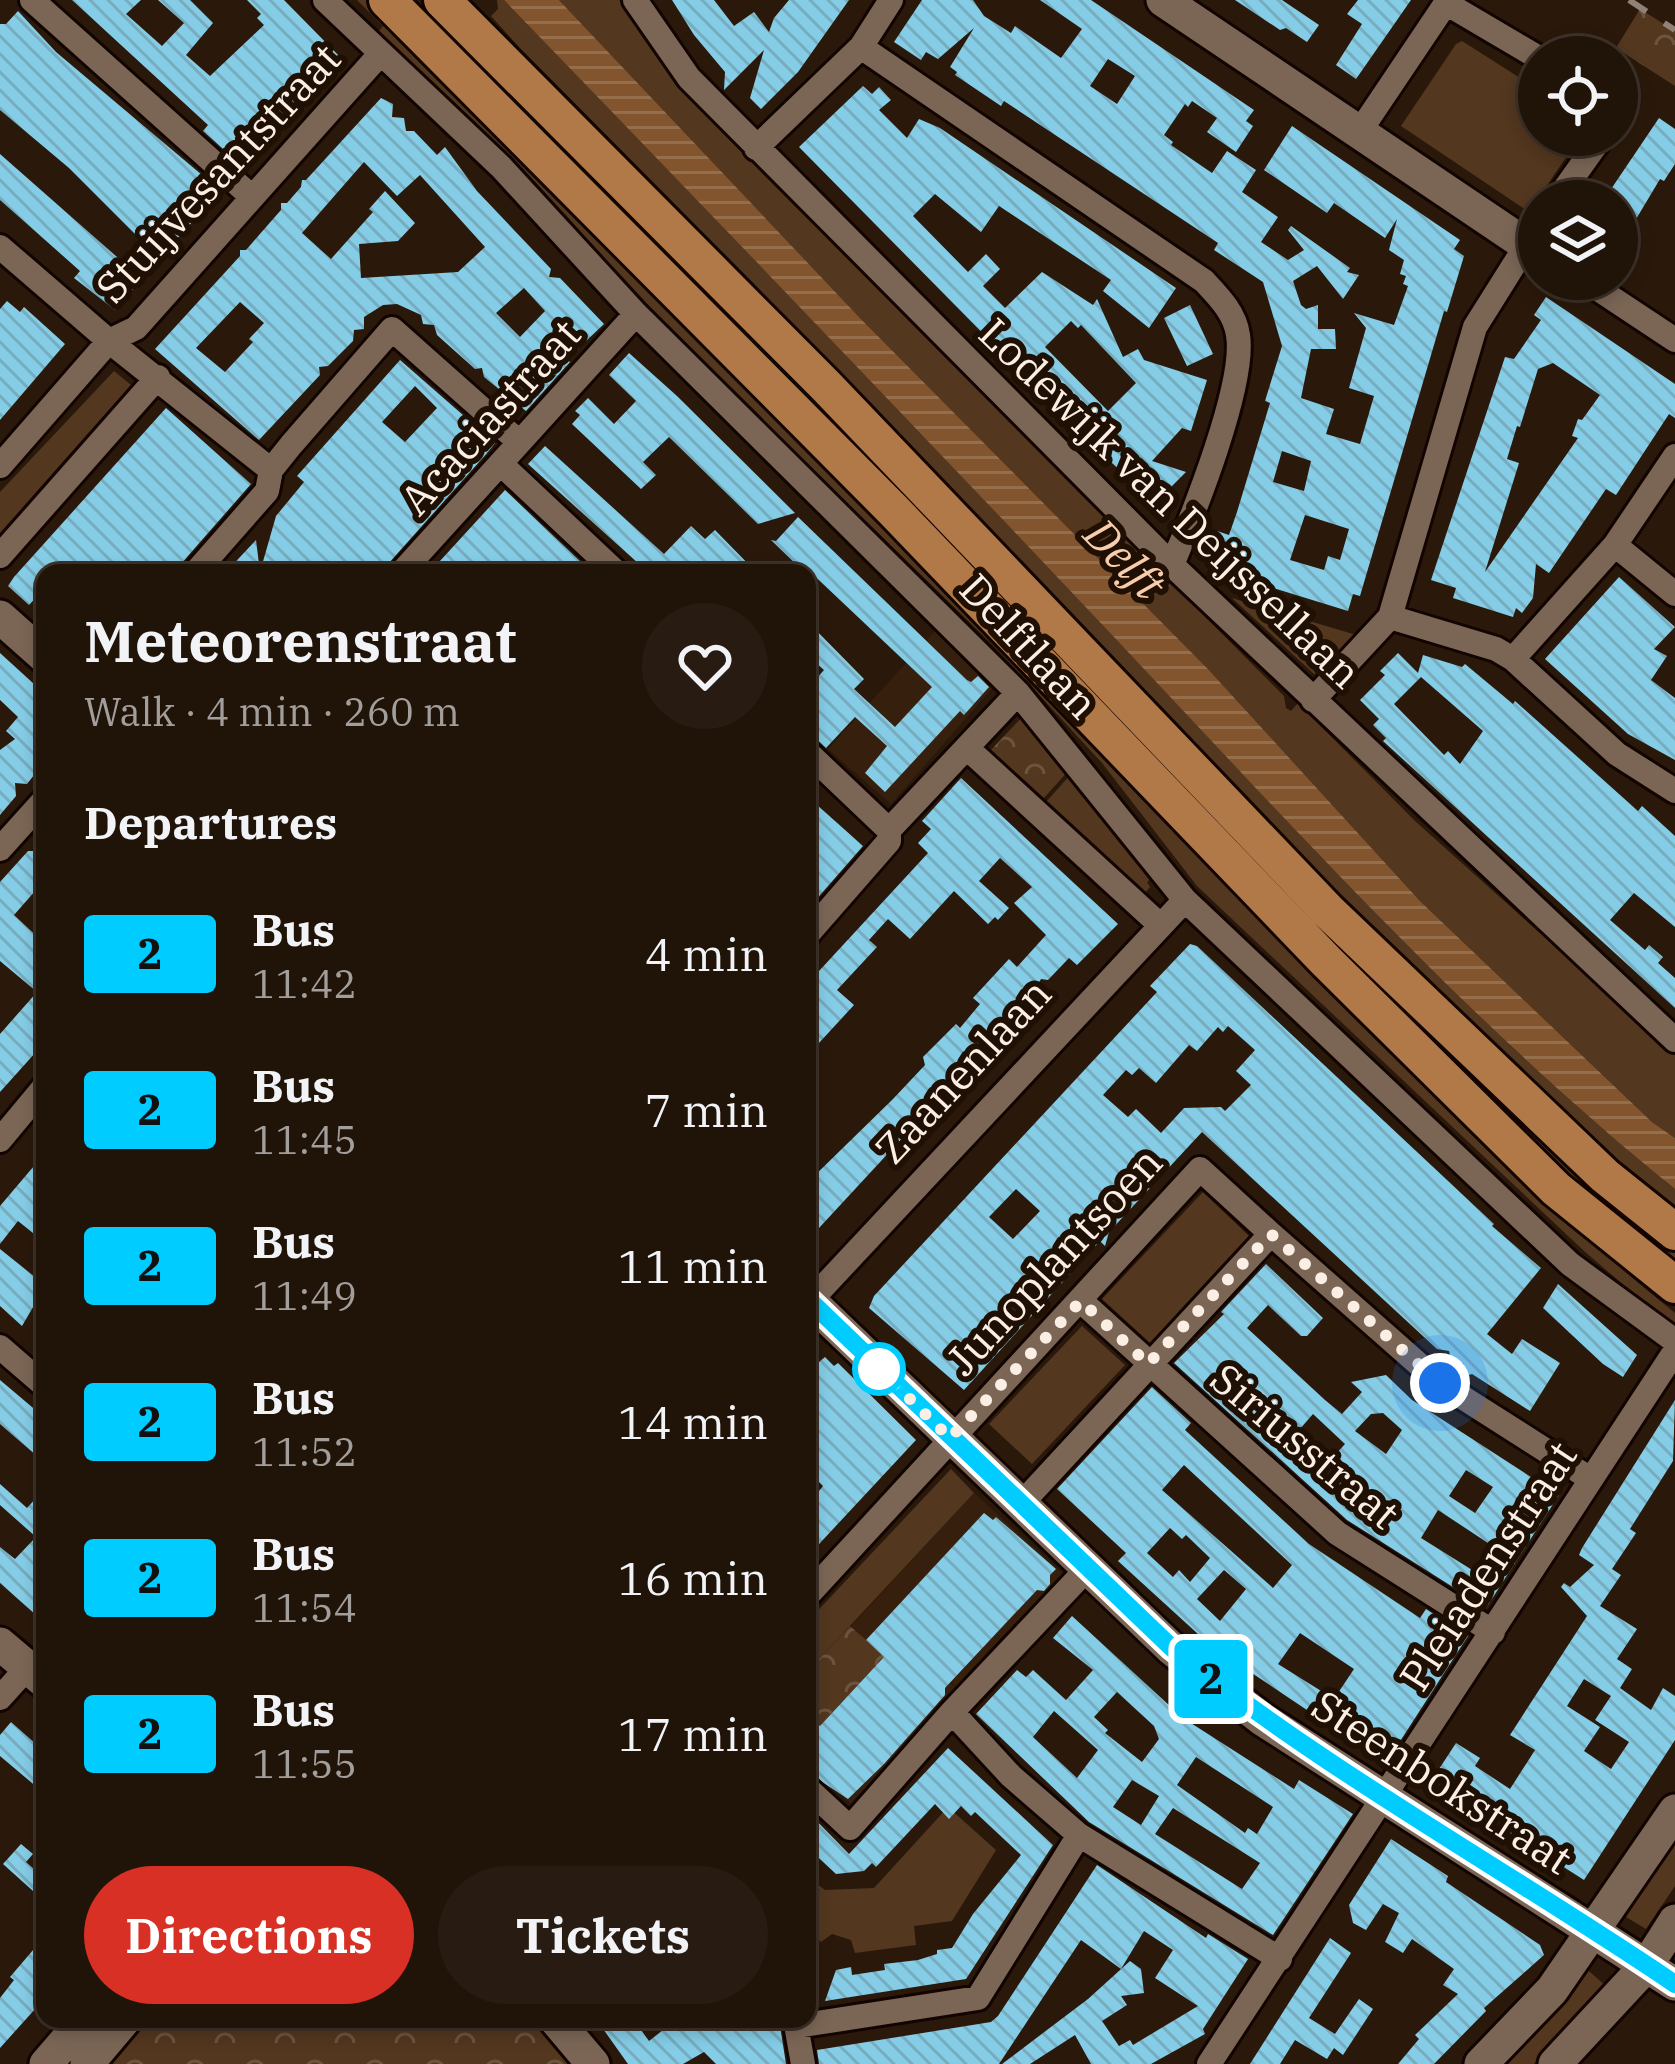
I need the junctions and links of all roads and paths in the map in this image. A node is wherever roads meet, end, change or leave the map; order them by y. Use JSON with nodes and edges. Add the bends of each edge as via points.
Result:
{"nodes":[{"id":1,"x":32,"y":0,"type":"edge"},
{"id":2,"x":326,"y":0,"type":"edge"},
{"id":3,"x":387,"y":0,"type":"edge"},
{"id":4,"x":635,"y":0,"type":"edge"},
{"id":5,"x":891,"y":0,"type":"edge"},
{"id":6,"x":1163,"y":0,"type":"edge"},
{"id":7,"x":450,"y":3,"type":"edge"},
{"id":8,"x":421,"y":36,"type":"junction"},
{"id":9,"x":1518,"y":45,"type":"edge"},
{"id":10,"x":861,"y":47,"type":"junction"},
{"id":11,"x":381,"y":53,"type":"junction"},
{"id":12,"x":1358,"y":134,"type":"junction"},
{"id":13,"x":756,"y":148,"type":"junction"},
{"id":14,"x":252,"y":197,"type":"junction"},
{"id":15,"x":1518,"y":231,"type":"edge"},
{"id":16,"x":0,"y":247,"type":"edge"},
{"id":17,"x":1518,"y":264,"type":"edge"},
{"id":18,"x":1615,"y":300,"type":"edge"},
{"id":19,"x":636,"y":314,"type":"junction"},
{"id":20,"x":1675,"y":340,"type":"edge"},
{"id":21,"x":109,"y":341,"type":"junction"},
{"id":22,"x":158,"y":377,"type":"junction"},
{"id":23,"x":518,"y":441,"type":"junction"},
{"id":24,"x":1675,"y":457,"type":"edge"},
{"id":25,"x":501,"y":464,"type":"junction"},
{"id":26,"x":0,"y":466,"type":"edge"},
{"id":27,"x":271,"y":470,"type":"junction"},
{"id":28,"x":1616,"y":544,"type":"junction"},
{"id":29,"x":0,"y":556,"type":"edge"},
{"id":30,"x":203,"y":564,"type":"edge"},
{"id":31,"x":409,"y":564,"type":"edge"},
{"id":32,"x":607,"y":564,"type":"edge"},
{"id":33,"x":1172,"y":565,"type":"junction"},
{"id":34,"x":1675,"y":594,"type":"edge"},
{"id":35,"x":0,"y":617,"type":"edge"},
{"id":36,"x":1390,"y":617,"type":"junction"},
{"id":37,"x":36,"y":649,"type":"edge"},
{"id":38,"x":1513,"y":659,"type":"junction"},
{"id":39,"x":1018,"y":693,"type":"junction"},
{"id":40,"x":1313,"y":700,"type":"junction"},
{"id":41,"x":967,"y":748,"type":"junction"},
{"id":42,"x":816,"y":761,"type":"edge"},
{"id":43,"x":1675,"y":791,"type":"edge"},
{"id":44,"x":36,"y":809,"type":"edge"},
{"id":45,"x":889,"y":830,"type":"junction"},
{"id":46,"x":0,"y":849,"type":"edge"},
{"id":47,"x":1185,"y":900,"type":"junction"},
{"id":48,"x":816,"y":925,"type":"edge"},
{"id":49,"x":1160,"y":925,"type":"junction"},
{"id":50,"x":1675,"y":1040,"type":"edge"},
{"id":51,"x":36,"y":1097,"type":"edge"},
{"id":52,"x":0,"y":1140,"type":"edge"},
{"id":53,"x":1675,"y":1232,"type":"edge"},
{"id":54,"x":1271,"y":1234,"type":"junction"},
{"id":55,"x":1675,"y":1285,"type":"edge"},
{"id":56,"x":816,"y":1293,"type":"edge"},
{"id":57,"x":1081,"y":1301,"type":"junction"},
{"id":58,"x":816,"y":1310,"type":"edge"},
{"id":59,"x":1675,"y":1341,"type":"edge"},
{"id":60,"x":0,"y":1348,"type":"edge"},
{"id":61,"x":1675,"y":1351,"type":"edge"},
{"id":62,"x":1148,"y":1364,"type":"junction"},
{"id":63,"x":36,"y":1378,"type":"edge"},
{"id":64,"x":950,"y":1438,"type":"junction"},
{"id":65,"x":1589,"y":1478,"type":"junction"},
{"id":66,"x":1021,"y":1504,"type":"junction"},
{"id":67,"x":1088,"y":1568,"type":"junction"},
{"id":68,"x":816,"y":1586,"type":"edge"},
{"id":69,"x":1493,"y":1632,"type":"junction"},
{"id":70,"x":0,"y":1644,"type":"edge"},
{"id":71,"x":36,"y":1675,"type":"edge"},
{"id":72,"x":0,"y":1698,"type":"edge"},
{"id":73,"x":952,"y":1712,"type":"junction"},
{"id":74,"x":816,"y":1796,"type":"edge"},
{"id":75,"x":1384,"y":1800,"type":"junction"},
{"id":76,"x":1675,"y":1811,"type":"edge"},
{"id":77,"x":1079,"y":1834,"type":"junction"},
{"id":78,"x":1675,"y":1921,"type":"edge"},
{"id":79,"x":1593,"y":1933,"type":"junction"},
{"id":80,"x":1280,"y":1960,"type":"junction"},
{"id":81,"x":1661,"y":1975,"type":"edge"},
{"id":82,"x":816,"y":2019,"type":"edge"},
{"id":83,"x":77,"y":2028,"type":"edge"},
{"id":84,"x":117,"y":2028,"type":"edge"},
{"id":85,"x":563,"y":2028,"type":"edge"},
{"id":86,"x":797,"y":2028,"type":"edge"},
{"id":87,"x":46,"y":2064,"type":"edge"},
{"id":88,"x":87,"y":2064,"type":"edge"},
{"id":89,"x":593,"y":2064,"type":"edge"},
{"id":90,"x":803,"y":2064,"type":"edge"},
{"id":91,"x":1209,"y":2064,"type":"edge"},
{"id":92,"x":1481,"y":2064,"type":"edge"},
{"id":93,"x":1555,"y":2064,"type":"edge"}],
"edges":[{"from":1,"to":14,"type":"street"},
{"from":2,"to":11,"type":"street","name":"Delftlaan"},
{"from":3,"to":8,"type":"main road","name":"Delftlaan"},
{"from":4,"to":13,"type":"street","name":"Lodewijk van Deijssellaan","via":[[689,78]]},
{"from":5,"to":10,"type":"street"},
{"from":6,"to":12,"type":"street"},
{"from":7,"to":8,"type":"street","name":"Delftlaan"},
{"from":7,"to":53,"type":"main road","name":"Delftlaan","via":[[1328,910],[1605,1176]]},
{"from":8,"to":55,"type":"main road","name":"Delftlaan","via":[[1326,962],[1556,1189]]},
{"from":9,"to":12,"type":"street","via":[[1444,6]]},
{"from":10,"to":13,"type":"street"},
{"from":10,"to":33,"type":"street","via":[[1225,303],[1238,329],[1240,361]]},
{"from":11,"to":14,"type":"street","name":"Stuijvesantstraat"},
{"from":11,"to":19,"type":"street","name":"Delftlaan","via":[[501,167]]},
{"from":12,"to":15,"type":"street"},
{"from":13,"to":33,"type":"street","name":"Lodewijk van Deijssellaan"},
{"from":14,"to":21,"type":"street","name":"Stuijvesantstraat","via":[[136,328]]},
{"from":16,"to":21,"type":"street"},
{"from":17,"to":36,"type":"street","via":[[1475,327]]},
{"from":18,"to":20,"type":"street"},
{"from":19,"to":23,"type":"street","name":"Acaciastraat"},
{"from":19,"to":39,"type":"street","name":"Delftlaan"},
{"from":21,"to":22,"type":"street"},
{"from":21,"to":26,"type":"street","name":"Stuijvesantstraat"},
{"from":22,"to":27,"type":"street"},
{"from":22,"to":29,"type":"street"},
{"from":23,"to":25,"type":"street","name":"Acaciastraat"},
{"from":23,"to":27,"type":"street","via":[[392,329]]},
{"from":24,"to":28,"type":"street"},
{"from":25,"to":31,"type":"street","name":"Acaciastraat"},
{"from":25,"to":32,"type":"street"},
{"from":27,"to":30,"type":"street","via":[[267,491]]},
{"from":28,"to":34,"type":"street"},
{"from":28,"to":38,"type":"street"},
{"from":33,"to":40,"type":"street","name":"Lodewijk van Deijssellaan"},
{"from":35,"to":37,"type":"street"},
{"from":36,"to":38,"type":"street"},
{"from":36,"to":40,"type":"street"},
{"from":38,"to":43,"type":"street","via":[[1617,754]]},
{"from":39,"to":41,"type":"street"},
{"from":39,"to":47,"type":"street","name":"Delftlaan"},
{"from":40,"to":50,"type":"street","name":"Lodewijk van Deijssellaan"},
{"from":41,"to":45,"type":"street"},
{"from":41,"to":49,"type":"street"},
{"from":42,"to":45,"type":"street"},
{"from":44,"to":46,"type":"street"},
{"from":45,"to":48,"type":"street","via":[[889,842]]},
{"from":47,"to":49,"type":"street","name":"Zaanenlaan"},
{"from":47,"to":59,"type":"street","name":"Delftlaan","via":[[1570,1264]]},
{"from":49,"to":56,"type":"street","name":"Zaanenlaan"},
{"from":51,"to":52,"type":"street"},
{"from":54,"to":57,"type":"street","name":"Junoplantsoen","via":[[1200,1169]]},
{"from":54,"to":62,"type":"street"},
{"from":54,"to":65,"type":"street","via":[[1440,1383]]},
{"from":57,"to":62,"type":"street","name":"Siriusstraat"},
{"from":57,"to":64,"type":"street","name":"Junoplantsoen"},
{"from":58,"to":64,"type":"street"},
{"from":60,"to":63,"type":"street"},
{"from":61,"to":65,"type":"street","name":"Pleiadenstraat"},
{"from":62,"to":66,"type":"street"},
{"from":62,"to":69,"type":"street","name":"Siriusstraat","via":[[1337,1533]]},
{"from":64,"to":66,"type":"street"},
{"from":64,"to":68,"type":"street","name":"Junoplantsoen"},
{"from":65,"to":69,"type":"street","name":"Pleiadenstraat"},
{"from":66,"to":67,"type":"street"},
{"from":67,"to":73,"type":"street"},
{"from":67,"to":75,"type":"street","name":"Steenbokstraat","via":[[1226,1691]]},
{"from":69,"to":75,"type":"street","name":"Pleiadenstraat"},
{"from":70,"to":71,"type":"street"},
{"from":71,"to":72,"type":"street"},
{"from":73,"to":74,"type":"street","via":[[850,1828]]},
{"from":73,"to":77,"type":"street"},
{"from":75,"to":79,"type":"street","name":"Steenbokstraat"},
{"from":75,"to":80,"type":"street","name":"Pleiadenstraat"},
{"from":76,"to":79,"type":"street"},
{"from":77,"to":80,"type":"street"},
{"from":77,"to":82,"type":"street","via":[[978,1998]]},
{"from":78,"to":81,"type":"street"},
{"from":79,"to":81,"type":"street","name":"Steenbokstraat"},
{"from":79,"to":92,"type":"street"},
{"from":80,"to":91,"type":"street","name":"Pleiadenstraat"},
{"from":81,"to":93,"type":"street"},
{"from":83,"to":87,"type":"street"},
{"from":84,"to":88,"type":"street"},
{"from":85,"to":89,"type":"street"},
{"from":86,"to":90,"type":"street"}]}
